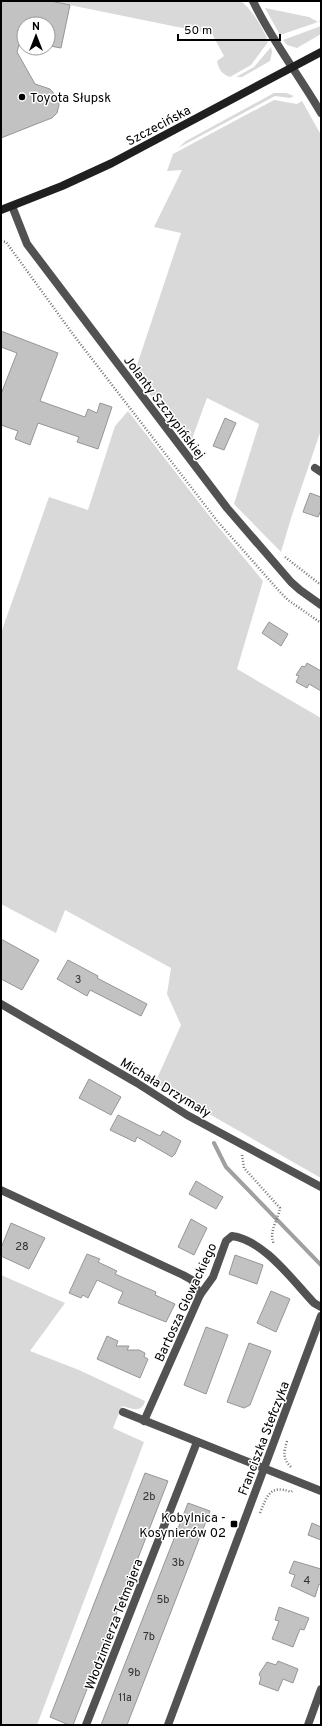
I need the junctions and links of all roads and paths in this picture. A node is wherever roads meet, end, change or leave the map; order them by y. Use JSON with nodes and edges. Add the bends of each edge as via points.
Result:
{"nodes":[{"id":1,"x":253,"y":1,"type":"edge"},
{"id":2,"x":321,"y":52,"type":"edge"},
{"id":3,"x":293,"y":67,"type":"junction"},
{"id":4,"x":321,"y":113,"type":"edge"},
{"id":5,"x":12,"y":206,"type":"junction"},
{"id":6,"x":1,"y":210,"type":"edge"},
{"id":7,"x":1,"y":241,"type":"edge"},
{"id":8,"x":282,"y":555,"type":"dead end"},
{"id":9,"x":321,"y":585,"type":"edge"},
{"id":10,"x":321,"y":605,"type":"edge"},
{"id":11,"x":321,"y":623,"type":"edge"},
{"id":12,"x":1,"y":1004,"type":"edge"},
{"id":13,"x":244,"y":1146,"type":"junction"},
{"id":14,"x":321,"y":1187,"type":"edge"},
{"id":15,"x":1,"y":1190,"type":"edge"},
{"id":16,"x":275,"y":1225,"type":"dead end"},
{"id":17,"x":200,"y":1296,"type":"junction"},
{"id":18,"x":321,"y":1307,"type":"edge"},
{"id":19,"x":321,"y":1316,"type":"edge"},
{"id":20,"x":123,"y":1412,"type":"dead end"},
{"id":21,"x":144,"y":1421,"type":"junction"},
{"id":22,"x":288,"y":1438,"type":"dead end"},
{"id":23,"x":197,"y":1442,"type":"junction"},
{"id":24,"x":264,"y":1468,"type":"junction"},
{"id":25,"x":296,"y":1481,"type":"junction"},
{"id":26,"x":321,"y":1491,"type":"edge"},
{"id":27,"x":259,"y":1515,"type":"dead end"},
{"id":28,"x":321,"y":1689,"type":"edge"},
{"id":29,"x":86,"y":1725,"type":"edge"},
{"id":30,"x":168,"y":1725,"type":"edge"},
{"id":31,"x":308,"y":1725,"type":"edge"}],
"edges":[{"from":1,"to":3,"type":"street","via":[[274,41]]},
{"from":2,"to":3,"type":"main road","name":"Szczecińska"},
{"from":3,"to":4,"type":"street"},
{"from":3,"to":5,"type":"main road","name":"Szczecińska","via":[[112,163]]},
{"from":5,"to":6,"type":"main road","name":"Szczecińska"},
{"from":5,"to":10,"type":"street","name":"Jolanty Szczypińskiej","via":[[28,244],[227,508],[286,576]]},
{"from":7,"to":11,"type":"path","via":[[6,242],[75,337],[232,540],[280,592]]},
{"from":8,"to":9,"type":"path"},
{"from":12,"to":13,"type":"street","name":"Michała Drzymały","via":[[137,1083],[186,1115]]},
{"from":13,"to":14,"type":"street","name":"Michała Drzymały"},
{"from":13,"to":16,"type":"path","via":[[244,1168],[280,1208]]},
{"from":15,"to":17,"type":"street","via":[[192,1280]]},
{"from":17,"to":18,"type":"street","name":"Bartosza Głowackiego","via":[[213,1277],[226,1241],[232,1236],[240,1237],[261,1248],[314,1303]]},
{"from":17,"to":21,"type":"street","name":"Bartosza Głowackiego"},
{"from":19,"to":24,"type":"street","name":"Franciszka Stefczyka"},
{"from":20,"to":21,"type":"street"},
{"from":21,"to":23,"type":"street"},
{"from":22,"to":25,"type":"path","via":[[285,1460],[300,1472]]},
{"from":23,"to":24,"type":"street"},
{"from":23,"to":29,"type":"street","name":"Włodzimierza Tetmajera"},
{"from":24,"to":25,"type":"street"},
{"from":24,"to":30,"type":"street","name":"Franciszka Stefczyka"},
{"from":25,"to":26,"type":"street"},
{"from":25,"to":27,"type":"path","via":[[291,1492],[271,1492]]},
{"from":28,"to":31,"type":"street"}]}
